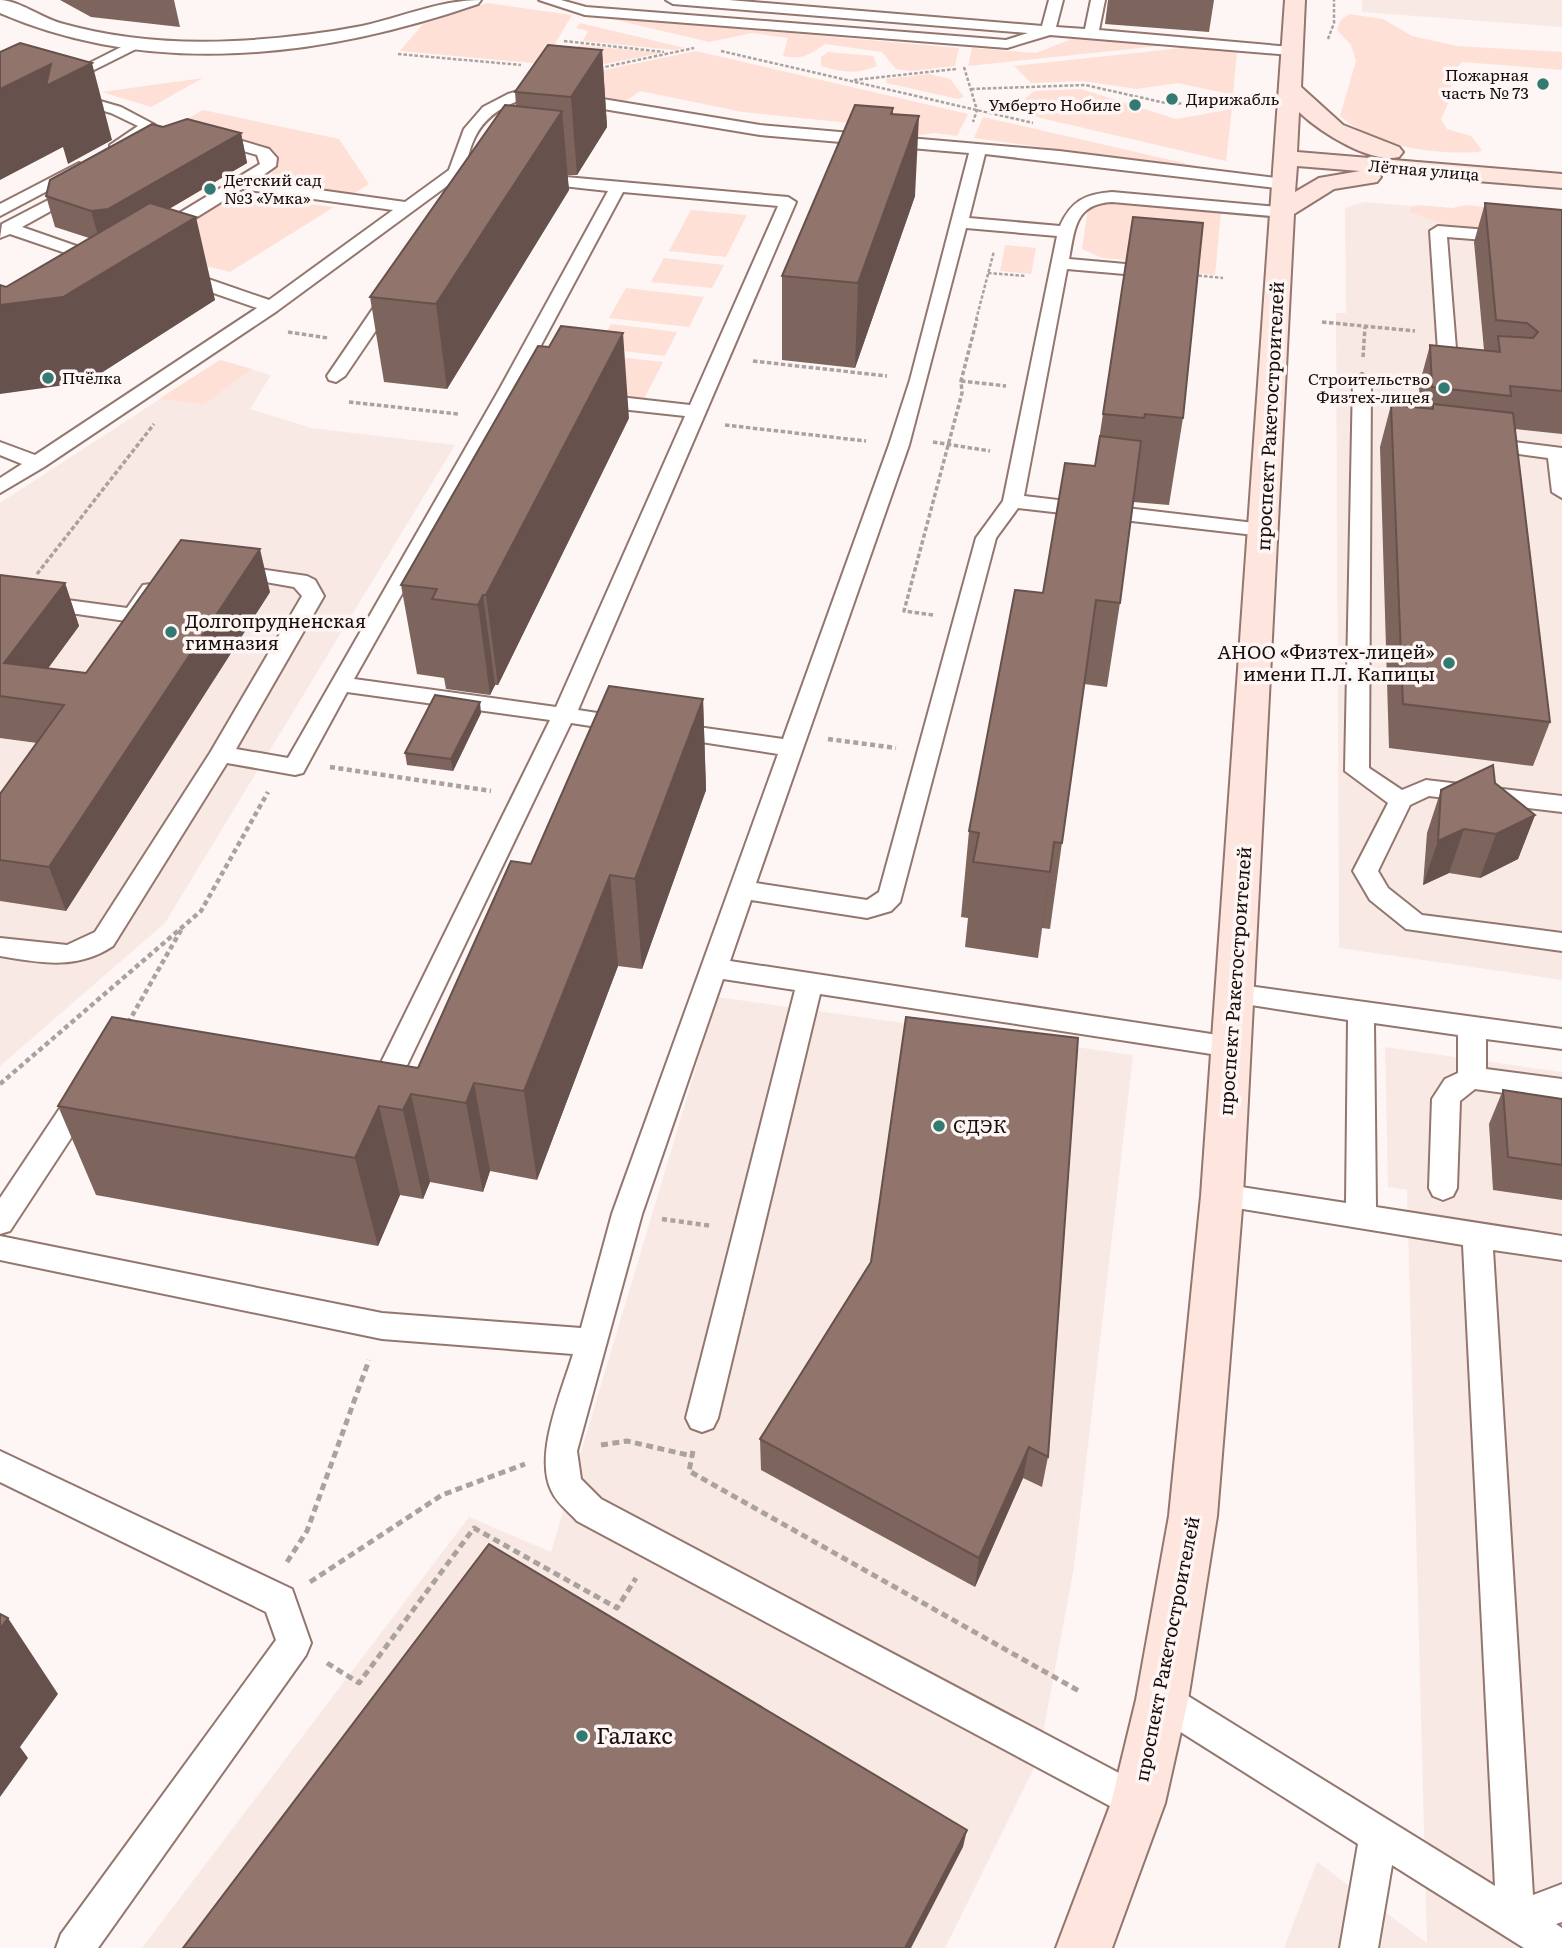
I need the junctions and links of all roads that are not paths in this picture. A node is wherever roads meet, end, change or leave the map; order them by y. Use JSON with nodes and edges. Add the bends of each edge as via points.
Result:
{"nodes":[{"id":1,"x":471,"y":0,"type":"edge"},
{"id":2,"x":546,"y":0,"type":"edge"},
{"id":3,"x":673,"y":0,"type":"edge"},
{"id":4,"x":1056,"y":0,"type":"edge"},
{"id":5,"x":1294,"y":0,"type":"edge"},
{"id":6,"x":0,"y":5,"type":"edge"},
{"id":7,"x":1100,"y":10,"type":"edge"},
{"id":8,"x":585,"y":11,"type":"joint"},
{"id":9,"x":1048,"y":31,"type":"junction"},
{"id":10,"x":1091,"y":35,"type":"junction"},
{"id":11,"x":137,"y":43,"type":"junction"},
{"id":12,"x":1291,"y":51,"type":"junction"},
{"id":13,"x":1290,"y":89,"type":"junction"},
{"id":14,"x":189,"y":136,"type":"edge"},
{"id":15,"x":978,"y":149,"type":"junction"},
{"id":16,"x":1286,"y":158,"type":"junction"},
{"id":17,"x":456,"y":172,"type":"junction"},
{"id":18,"x":1471,"y":173,"type":"junction"},
{"id":19,"x":483,"y":174,"type":"edge"},
{"id":20,"x":510,"y":177,"type":"edge"},
{"id":21,"x":1562,"y":181,"type":"edge"},
{"id":22,"x":92,"y":182,"type":"edge"},
{"id":23,"x":242,"y":184,"type":"junction"},
{"id":24,"x":1284,"y":184,"type":"junction"},
{"id":25,"x":618,"y":187,"type":"junction"},
{"id":26,"x":0,"y":211,"type":"edge"},
{"id":27,"x":1282,"y":211,"type":"junction"},
{"id":28,"x":409,"y":215,"type":"junction"},
{"id":29,"x":959,"y":222,"type":"junction"},
{"id":30,"x":4,"y":230,"type":"edge"},
{"id":31,"x":1066,"y":232,"type":"junction"},
{"id":32,"x":1562,"y":241,"type":"edge"},
{"id":33,"x":141,"y":243,"type":"edge"},
{"id":34,"x":120,"y":252,"type":"edge"},
{"id":35,"x":1060,"y":263,"type":"junction"},
{"id":36,"x":163,"y":273,"type":"edge"},
{"id":37,"x":406,"y":273,"type":"edge"},
{"id":38,"x":1179,"y":274,"type":"edge"},
{"id":39,"x":271,"y":307,"type":"junction"},
{"id":40,"x":1488,"y":369,"type":"edge"},
{"id":41,"x":336,"y":376,"type":"road end"},
{"id":42,"x":1362,"y":380,"type":"dead end"},
{"id":43,"x":508,"y":390,"type":"junction"},
{"id":44,"x":535,"y":393,"type":"edge"},
{"id":45,"x":576,"y":398,"type":"edge"},
{"id":46,"x":696,"y":417,"type":"junction"},
{"id":47,"x":1360,"y":430,"type":"junction"},
{"id":48,"x":1386,"y":433,"type":"dead end"},
{"id":49,"x":1465,"y":442,"type":"edge"},
{"id":50,"x":0,"y":448,"type":"edge"},
{"id":51,"x":1560,"y":453,"type":"edge"},
{"id":52,"x":37,"y":463,"type":"junction"},
{"id":53,"x":0,"y":487,"type":"edge"},
{"id":54,"x":1562,"y":492,"type":"edge"},
{"id":55,"x":1013,"y":501,"type":"junction"},
{"id":56,"x":1263,"y":530,"type":"junction"},
{"id":57,"x":209,"y":568,"type":"edge"},
{"id":58,"x":166,"y":572,"type":"edge"},
{"id":59,"x":8,"y":598,"type":"edge"},
{"id":60,"x":133,"y":615,"type":"junction"},
{"id":61,"x":119,"y":635,"type":"edge"},
{"id":62,"x":340,"y":684,"type":"junction"},
{"id":63,"x":564,"y":715,"type":"junction"},
{"id":64,"x":794,"y":741,"type":"junction"},
{"id":65,"x":221,"y":754,"type":"junction"},
{"id":66,"x":1401,"y":800,"type":"junction"},
{"id":67,"x":1562,"y":804,"type":"edge"},
{"id":68,"x":741,"y":890,"type":"junction"},
{"id":69,"x":1562,"y":942,"type":"edge"},
{"id":70,"x":0,"y":947,"type":"edge"},
{"id":71,"x":713,"y":968,"type":"junction"},
{"id":72,"x":810,"y":983,"type":"junction"},
{"id":73,"x":1234,"y":994,"type":"junction"},
{"id":74,"x":1361,"y":1012,"type":"junction"},
{"id":75,"x":1472,"y":1027,"type":"junction"},
{"id":76,"x":1562,"y":1039,"type":"edge"},
{"id":77,"x":1231,"y":1047,"type":"junction"},
{"id":78,"x":111,"y":1055,"type":"edge"},
{"id":79,"x":1472,"y":1078,"type":"junction"},
{"id":80,"x":1562,"y":1090,"type":"edge"},
{"id":81,"x":351,"y":1093,"type":"edge"},
{"id":82,"x":1443,"y":1188,"type":"dead end"},
{"id":83,"x":1222,"y":1196,"type":"junction"},
{"id":84,"x":1361,"y":1217,"type":"junction"},
{"id":85,"x":0,"y":1222,"type":"edge"},
{"id":86,"x":1477,"y":1235,"type":"junction"},
{"id":87,"x":0,"y":1248,"type":"edge"},
{"id":88,"x":1562,"y":1248,"type":"edge"},
{"id":89,"x":592,"y":1342,"type":"junction"},
{"id":90,"x":702,"y":1418,"type":"road end"},
{"id":91,"x":0,"y":1466,"type":"edge"},
{"id":92,"x":1162,"y":1700,"type":"junction"},
{"id":93,"x":1138,"y":1803,"type":"junction"},
{"id":94,"x":1378,"y":1834,"type":"junction"},
{"id":95,"x":1562,"y":1903,"type":"edge"},
{"id":96,"x":1516,"y":1921,"type":"junction"},
{"id":97,"x":75,"y":1948,"type":"edge"},
{"id":98,"x":1084,"y":1948,"type":"edge"},
{"id":99,"x":1359,"y":1948,"type":"edge"},
{"id":100,"x":1559,"y":1948,"type":"edge"}],
"edges":[{"from":1,"to":11,"type":"street","via":[[390,26],[323,39],[216,47]]},
{"from":2,"to":8,"type":"lane"},
{"from":3,"to":9,"type":"lane","via":[[993,17]]},
{"from":4,"to":9,"type":"lane"},
{"from":5,"to":12,"type":"main road","name":"проспект Ракетостроителей"},
{"from":6,"to":11,"type":"street","via":[[68,32]]},
{"from":7,"to":10,"type":"lane"},
{"from":8,"to":9,"type":"lane","via":[[1007,44]]},
{"from":9,"to":10,"type":"lane"},
{"from":10,"to":12,"type":"lane"},
{"from":11,"to":26,"type":"lane","via":[[54,89],[147,125],[139,135]]},
{"from":12,"to":13,"type":"main road","name":"проспект Ракетостроителей"},
{"from":13,"to":16,"type":"main road","name":"проспект Ракетостроителей"},
{"from":13,"to":18,"type":"main road","via":[[1337,134]]},
{"from":14,"to":23,"type":"lane","via":[[213,137],[267,155],[268,166]]},
{"from":15,"to":17,"type":"lane","via":[[760,130],[530,92],[503,99],[482,113],[463,142]]},
{"from":15,"to":24,"type":"lane"},
{"from":15,"to":29,"type":"lane"},
{"from":16,"to":18,"type":"main road","name":"Лётная улица"},
{"from":16,"to":24,"type":"main road","name":"проспект Ракетостроителей"},
{"from":17,"to":19,"type":"lane"},
{"from":17,"to":28,"type":"lane"},
{"from":18,"to":21,"type":"main road","name":"Лётная улица"},
{"from":18,"to":27,"type":"main road","via":[[1327,183]]},
{"from":20,"to":25,"type":"lane"},
{"from":22,"to":30,"type":"lane"},
{"from":23,"to":28,"type":"lane"},
{"from":23,"to":33,"type":"lane"},
{"from":24,"to":27,"type":"main road","name":"проспект Ракетостроителей"},
{"from":25,"to":43,"type":"lane"},
{"from":25,"to":46,"type":"lane","via":[[788,202]]},
{"from":27,"to":31,"type":"lane","via":[[1091,198],[1075,207]]},
{"from":27,"to":56,"type":"main road","name":"проспект Ракетостроителей"},
{"from":28,"to":39,"type":"lane"},
{"from":29,"to":31,"type":"lane"},
{"from":29,"to":64,"type":"lane","via":[[899,445]]},
{"from":30,"to":34,"type":"lane","via":[[83,254]]},
{"from":31,"to":35,"type":"lane"},
{"from":32,"to":40,"type":"lane","via":[[1438,231],[1448,366]]},
{"from":35,"to":38,"type":"lane"},
{"from":35,"to":55,"type":"lane"},
{"from":36,"to":39,"type":"lane","via":[[192,278]]},
{"from":37,"to":41,"type":"lane"},
{"from":39,"to":52,"type":"lane"},
{"from":42,"to":47,"type":"lane"},
{"from":43,"to":44,"type":"lane"},
{"from":43,"to":62,"type":"lane"},
{"from":45,"to":46,"type":"lane"},
{"from":46,"to":63,"type":"lane"},
{"from":47,"to":48,"type":"lane"},
{"from":47,"to":66,"type":"lane","via":[[1357,771]]},
{"from":49,"to":51,"type":"lane"},
{"from":50,"to":52,"type":"lane"},
{"from":51,"to":54,"type":"lane"},
{"from":52,"to":53,"type":"lane"},
{"from":55,"to":56,"type":"lane"},
{"from":55,"to":68,"type":"lane","via":[[986,538],[891,896],[882,905],[867,909]]},
{"from":56,"to":73,"type":"main road","name":"проспект Ракетостроителей"},
{"from":57,"to":65,"type":"lane","via":[[299,581],[313,596]]},
{"from":58,"to":60,"type":"lane"},
{"from":59,"to":60,"type":"lane"},
{"from":60,"to":61,"type":"lane"},
{"from":62,"to":63,"type":"lane"},
{"from":62,"to":65,"type":"lane","via":[[295,767]]},
{"from":63,"to":64,"type":"lane"},
{"from":63,"to":81,"type":"lane","via":[[378,1098]]},
{"from":64,"to":68,"type":"lane"},
{"from":65,"to":70,"type":"lane","via":[[104,939],[71,956]]},
{"from":66,"to":67,"type":"lane","via":[[1426,788]]},
{"from":66,"to":69,"type":"lane","via":[[1365,871],[1379,894],[1415,923]]},
{"from":68,"to":71,"type":"lane"},
{"from":71,"to":72,"type":"lane"},
{"from":71,"to":89,"type":"lane","via":[[627,1214]]},
{"from":72,"to":77,"type":"lane"},
{"from":72,"to":90,"type":"lane"},
{"from":73,"to":74,"type":"lane"},
{"from":73,"to":77,"type":"main road","name":"проспект Ракетостроителей"},
{"from":74,"to":75,"type":"lane"},
{"from":74,"to":84,"type":"lane"},
{"from":75,"to":76,"type":"lane"},
{"from":75,"to":79,"type":"lane"},
{"from":77,"to":83,"type":"main road","name":"проспект Ракетостроителей"},
{"from":78,"to":85,"type":"lane"},
{"from":79,"to":80,"type":"lane"},
{"from":79,"to":82,"type":"lane","via":[[1455,1087],[1446,1099]]},
{"from":83,"to":84,"type":"lane"},
{"from":83,"to":92,"type":"main road","name":"проспект Ракетостроителей","via":[[1193,1516]]},
{"from":84,"to":86,"type":"lane"},
{"from":86,"to":88,"type":"lane"},
{"from":86,"to":96,"type":"lane"},
{"from":87,"to":89,"type":"lane","via":[[382,1326]]},
{"from":89,"to":93,"type":"lane","via":[[561,1451],[565,1485],[589,1510]]},
{"from":91,"to":97,"type":"lane","via":[[273,1598],[294,1643]]},
{"from":92,"to":93,"type":"main road","name":"проспект Ракетостроителей"},
{"from":92,"to":94,"type":"lane"},
{"from":93,"to":98,"type":"main road","name":"проспект Ракетостроителей"},
{"from":94,"to":96,"type":"lane"},
{"from":94,"to":99,"type":"lane"},
{"from":95,"to":96,"type":"lane"},
{"from":96,"to":100,"type":"lane"}]}
